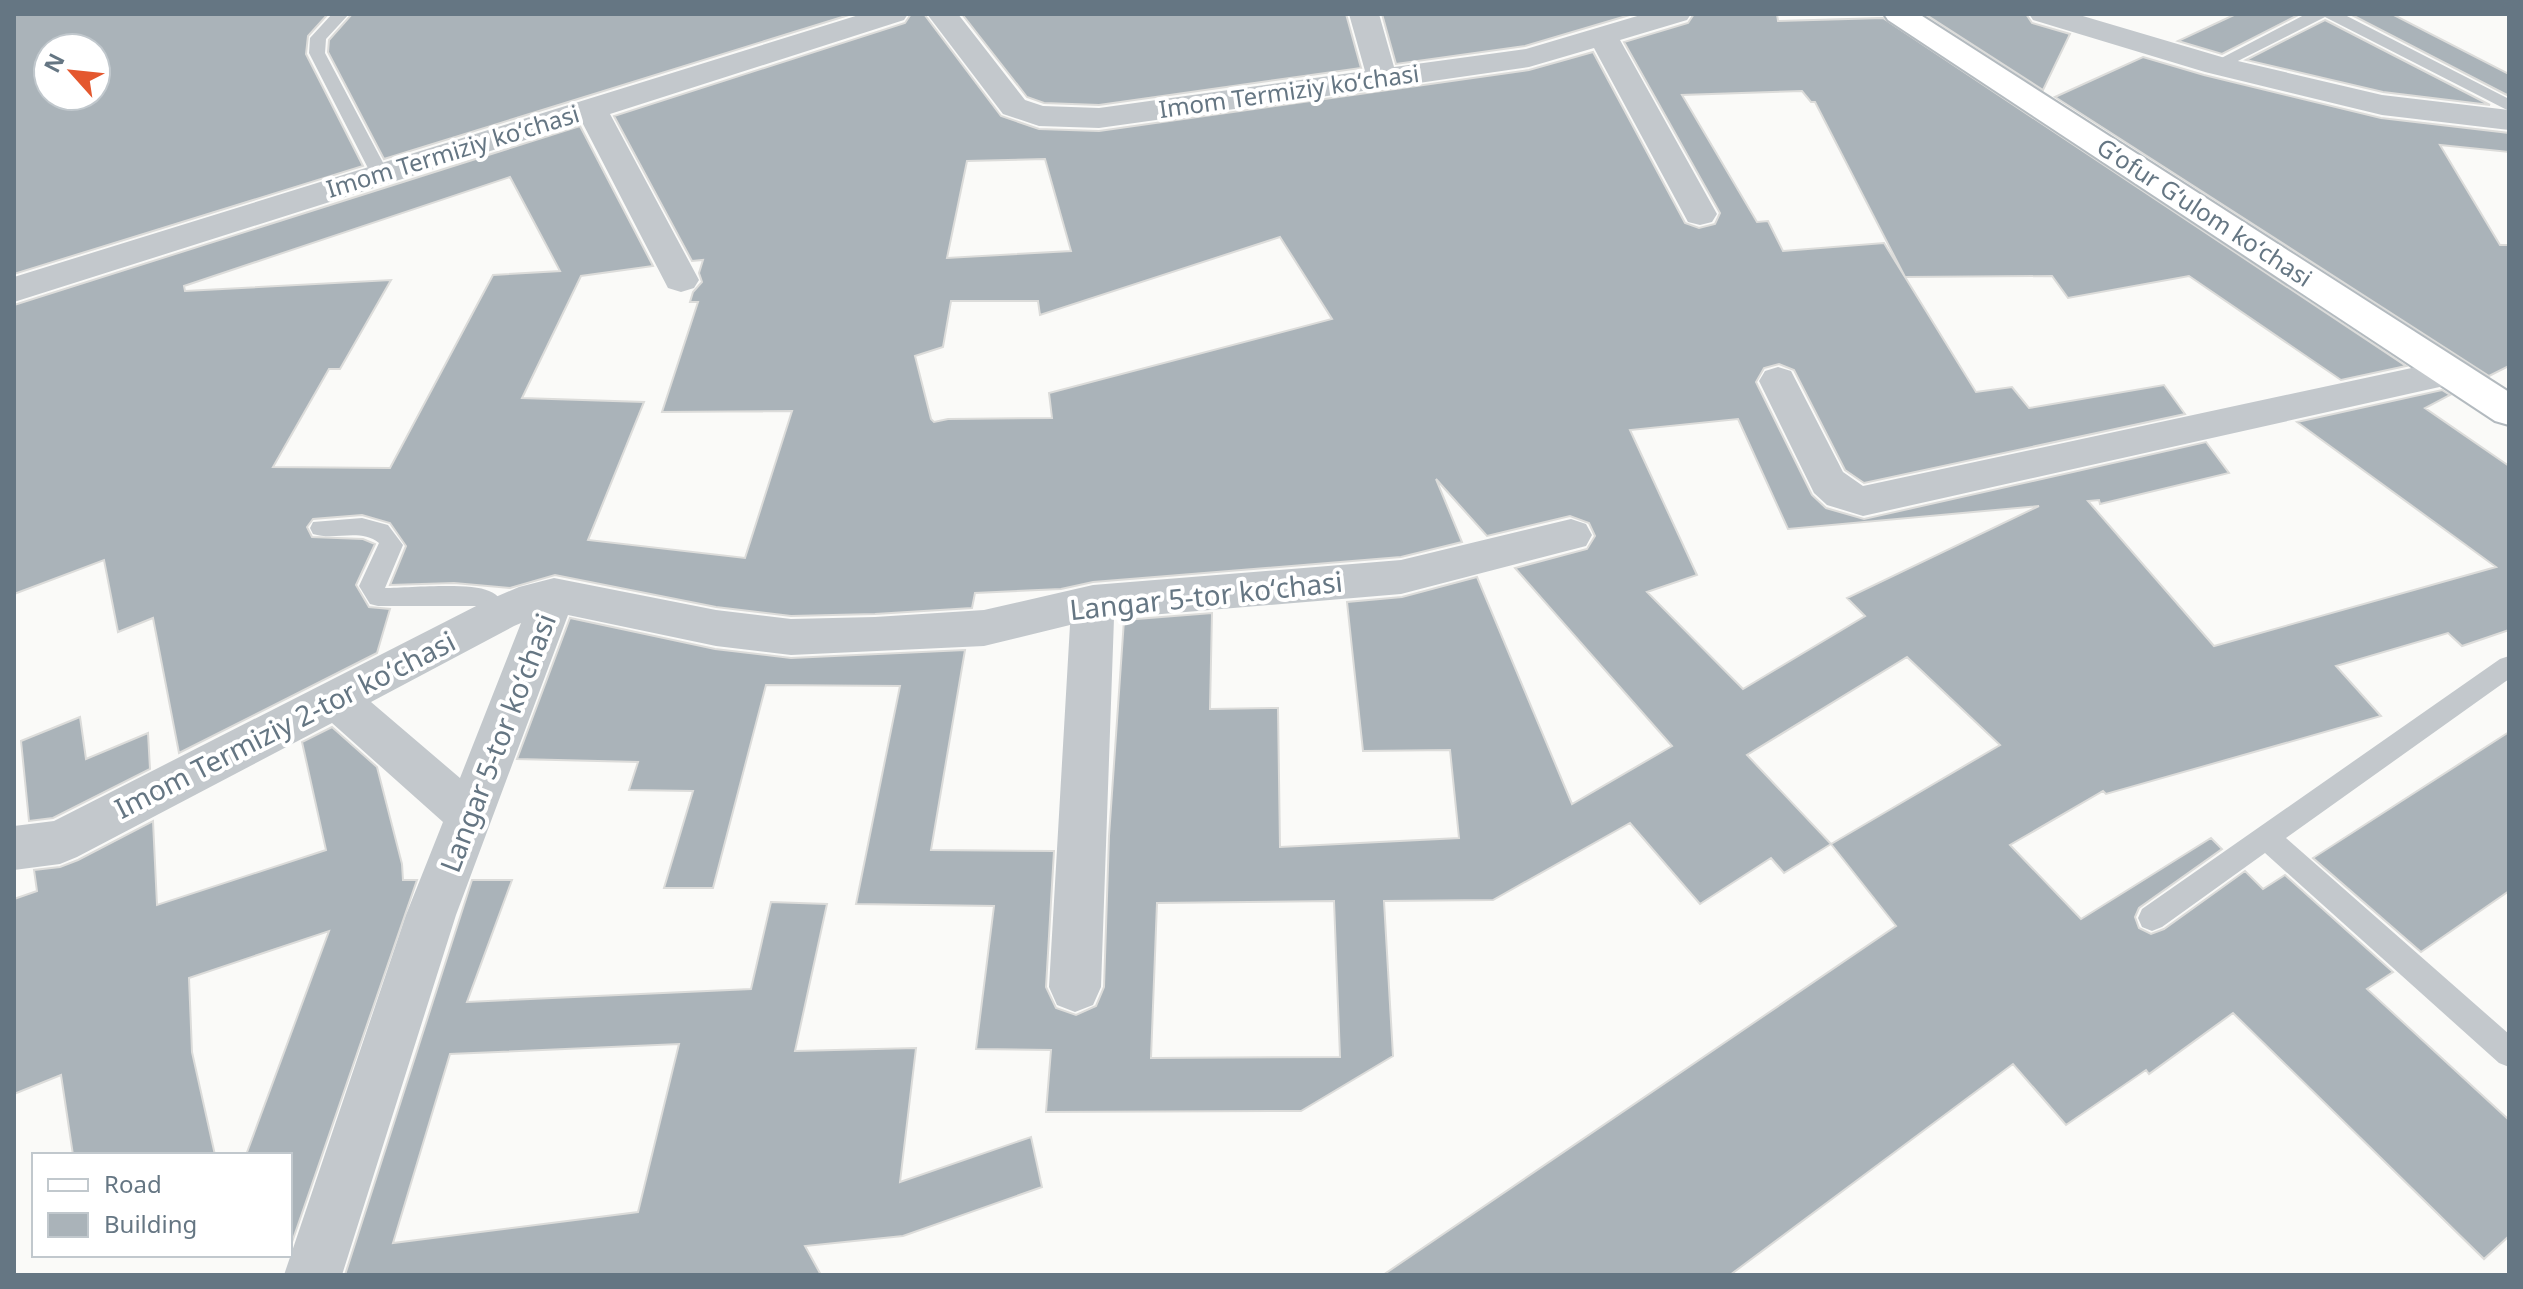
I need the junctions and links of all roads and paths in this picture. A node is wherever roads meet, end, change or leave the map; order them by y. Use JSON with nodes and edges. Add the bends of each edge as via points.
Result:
{"nodes":[{"id":1,"x":341,"y":14,"type":"edge"},
{"id":2,"x":893,"y":14,"type":"edge"},
{"id":3,"x":942,"y":14,"type":"edge"},
{"id":4,"x":1364,"y":14,"type":"edge"},
{"id":5,"x":1676,"y":14,"type":"edge"},
{"id":6,"x":1899,"y":14,"type":"edge"},
{"id":7,"x":2044,"y":14,"type":"edge"},
{"id":8,"x":2319,"y":14,"type":"edge"},
{"id":9,"x":2331,"y":14,"type":"edge"},
{"id":10,"x":1602,"y":36,"type":"junction"},
{"id":11,"x":2216,"y":65,"type":"junction"},
{"id":12,"x":1384,"y":79,"type":"junction"},
{"id":13,"x":2509,"y":106,"type":"edge"},
{"id":14,"x":592,"y":110,"type":"junction"},
{"id":15,"x":2509,"y":120,"type":"edge"},
{"id":16,"x":380,"y":174,"type":"junction"},
{"id":17,"x":1700,"y":214,"type":"dead end"},
{"id":18,"x":681,"y":280,"type":"dead end"},
{"id":19,"x":14,"y":290,"type":"edge"},
{"id":20,"x":2449,"y":373,"type":"junction"},
{"id":21,"x":1778,"y":381,"type":"dead end"},
{"id":22,"x":2509,"y":411,"type":"edge"},
{"id":23,"x":321,"y":528,"type":"dead end"},
{"id":24,"x":1571,"y":535,"type":"dead end"},
{"id":25,"x":554,"y":595,"type":"junction"},
{"id":26,"x":1093,"y":602,"type":"junction"},
{"id":27,"x":499,"y":614,"type":"junction"},
{"id":28,"x":2509,"y":666,"type":"edge"},
{"id":29,"x":336,"y":699,"type":"junction"},
{"id":30,"x":470,"y":816,"type":"junction"},
{"id":31,"x":2267,"y":838,"type":"junction"},
{"id":32,"x":14,"y":848,"type":"edge"},
{"id":33,"x":2152,"y":918,"type":"dead end"},
{"id":34,"x":1075,"y":987,"type":"dead end"},
{"id":35,"x":2509,"y":1053,"type":"edge"},
{"id":36,"x":313,"y":1275,"type":"edge"}],
"edges":[{"from":1,"to":16,"type":"lane","via":[[318,38],[317,53]]},
{"from":2,"to":14,"type":"street","name":"Imom Termiziy koʻchasi"},
{"from":3,"to":12,"type":"street","name":"Imom Termiziy koʻchasi","via":[[1005,99],[1022,112],[1039,116],[1099,118]]},
{"from":4,"to":12,"type":"street"},
{"from":5,"to":10,"type":"street","name":"Imom Termiziy koʻchasi"},
{"from":6,"to":20,"type":"street","name":"Gʻofur Gʻulom koʻchasi"},
{"from":7,"to":11,"type":"street"},
{"from":8,"to":11,"type":"lane"},
{"from":9,"to":13,"type":"lane"},
{"from":10,"to":12,"type":"street","name":"Imom Termiziy koʻchasi","via":[[1529,58]]},
{"from":10,"to":17,"type":"street"},
{"from":11,"to":15,"type":"street","via":[[2382,105]]},
{"from":14,"to":16,"type":"street","name":"Imom Termiziy koʻchasi"},
{"from":14,"to":18,"type":"street"},
{"from":16,"to":19,"type":"street","name":"Imom Termiziy koʻchasi"},
{"from":20,"to":21,"type":"street","via":[[1863,501],[1841,494],[1828,482]]},
{"from":20,"to":22,"type":"street","name":"Gʻofur Gʻulom koʻchasi"},
{"from":23,"to":27,"type":"lane","via":[[378,529],[389,535],[392,545],[371,586],[378,597],[480,597]]},
{"from":24,"to":26,"type":"street","name":"Langar 5-tor koʻchasi","via":[[1401,577]]},
{"from":25,"to":26,"type":"street","name":"Langar 5-tor koʻchasi","via":[[716,628],[791,637],[984,628]]},
{"from":25,"to":27,"type":"street","name":"Imom Termiziy 2-tor koʻchasi"},
{"from":25,"to":30,"type":"street","name":"Langar 5-tor koʻchasi"},
{"from":26,"to":34,"type":"street"},
{"from":27,"to":29,"type":"street","name":"Imom Termiziy 2-tor koʻchasi"},
{"from":28,"to":31,"type":"lane"},
{"from":29,"to":30,"type":"street"},
{"from":29,"to":32,"type":"street","name":"Imom Termiziy 2-tor koʻchasi","via":[[60,842]]},
{"from":30,"to":36,"type":"street","name":"Langar 5-tor koʻchasi","via":[[431,915]]},
{"from":31,"to":33,"type":"lane"},
{"from":31,"to":35,"type":"lane"}]}
